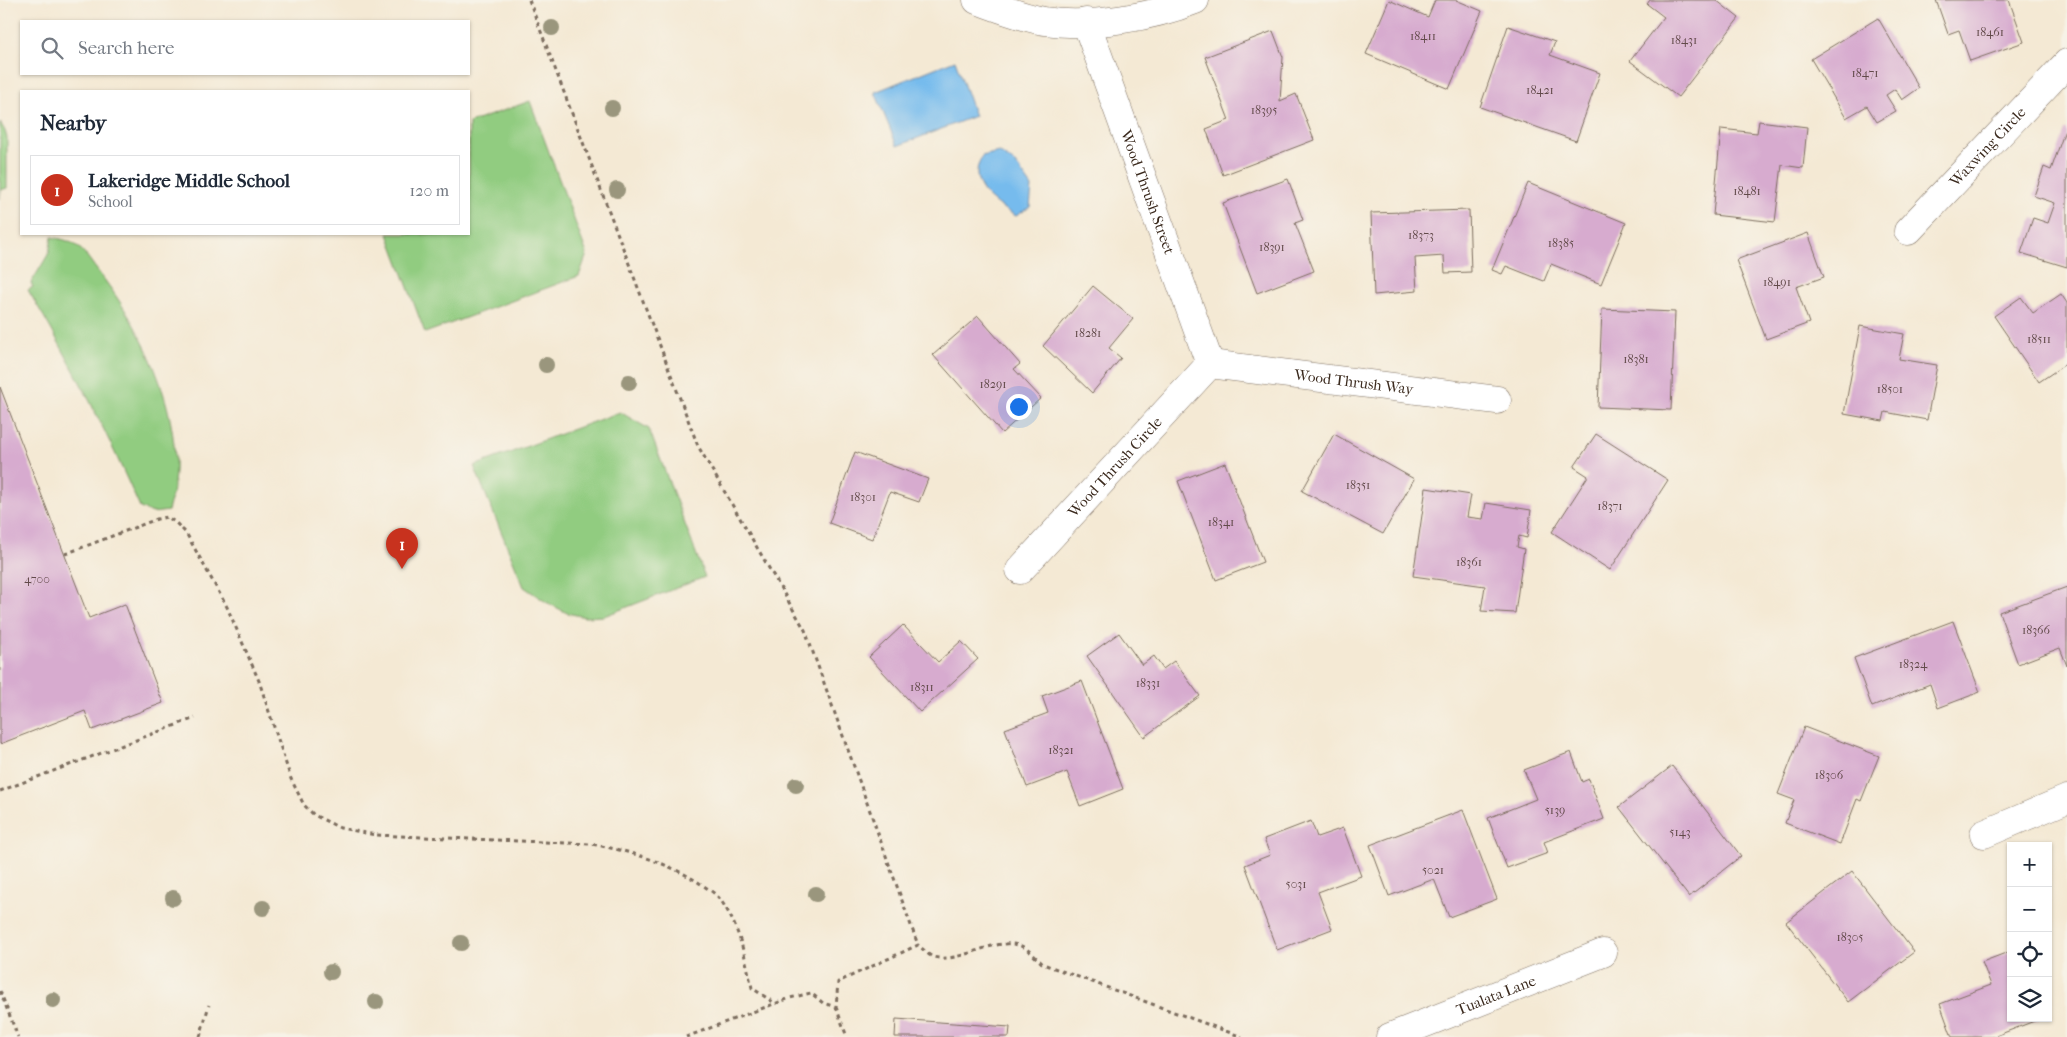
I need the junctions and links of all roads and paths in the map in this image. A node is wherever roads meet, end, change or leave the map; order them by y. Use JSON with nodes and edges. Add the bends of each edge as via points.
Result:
{"nodes":[{"id":1,"x":528,"y":0,"type":"edge"},
{"id":2,"x":977,"y":0,"type":"edge"},
{"id":3,"x":1195,"y":0,"type":"edge"},
{"id":4,"x":1086,"y":22,"type":"junction"},
{"id":5,"x":2067,"y":63,"type":"edge"},
{"id":6,"x":1908,"y":231,"type":"dead end"},
{"id":7,"x":1210,"y":364,"type":"junction"},
{"id":8,"x":1497,"y":400,"type":"dead end"},
{"id":9,"x":64,"y":554,"type":"dead end"},
{"id":10,"x":1020,"y":570,"type":"dead end"},
{"id":11,"x":195,"y":718,"type":"dead end"},
{"id":12,"x":0,"y":791,"type":"edge"},
{"id":13,"x":2067,"y":799,"type":"edge"},
{"id":14,"x":1984,"y":834,"type":"dead end"},
{"id":15,"x":918,"y":945,"type":"junction"},
{"id":16,"x":1603,"y":953,"type":"dead end"},
{"id":17,"x":0,"y":991,"type":"edge"},
{"id":18,"x":776,"y":1004,"type":"junction"},
{"id":19,"x":209,"y":1005,"type":"dead end"},
{"id":20,"x":836,"y":1007,"type":"junction"},
{"id":21,"x":18,"y":1037,"type":"edge"},
{"id":22,"x":200,"y":1037,"type":"edge"},
{"id":23,"x":686,"y":1037,"type":"edge"},
{"id":24,"x":847,"y":1037,"type":"edge"},
{"id":25,"x":1242,"y":1037,"type":"edge"},
{"id":26,"x":1390,"y":1037,"type":"edge"}],
"edges":[{"from":1,"to":15,"type":"path","via":[[698,446],[805,630]]},
{"from":2,"to":4,"type":"street","via":[[1045,21]]},
{"from":3,"to":4,"type":"street","via":[[1139,17]]},
{"from":4,"to":7,"type":"street","name":"Wood Thrush Street"},
{"from":5,"to":6,"type":"street","name":"Waxwing Circle"},
{"from":7,"to":8,"type":"street","name":"Wood Thrush Way"},
{"from":7,"to":10,"type":"street","name":"Wood Thrush Circle"},
{"from":9,"to":18,"type":"path","via":[[157,519],[167,517],[175,522],[199,554],[227,607],[259,681],[291,779],[304,805],[314,815],[340,828],[366,834],[590,844],[621,849],[666,864],[718,897],[743,947],[752,988]]},
{"from":11,"to":12,"type":"path"},
{"from":13,"to":14,"type":"street"},
{"from":15,"to":20,"type":"path","via":[[838,982]]},
{"from":15,"to":25,"type":"path","via":[[932,957],[947,957],[976,952],[1000,943],[1020,945],[1043,964]]},
{"from":16,"to":26,"type":"street","name":"Tualata Lane"},
{"from":17,"to":21,"type":"path"},
{"from":18,"to":20,"type":"path","via":[[811,993],[823,1003]]},
{"from":18,"to":23,"type":"path"},
{"from":19,"to":22,"type":"path"},
{"from":20,"to":24,"type":"path"}]}
